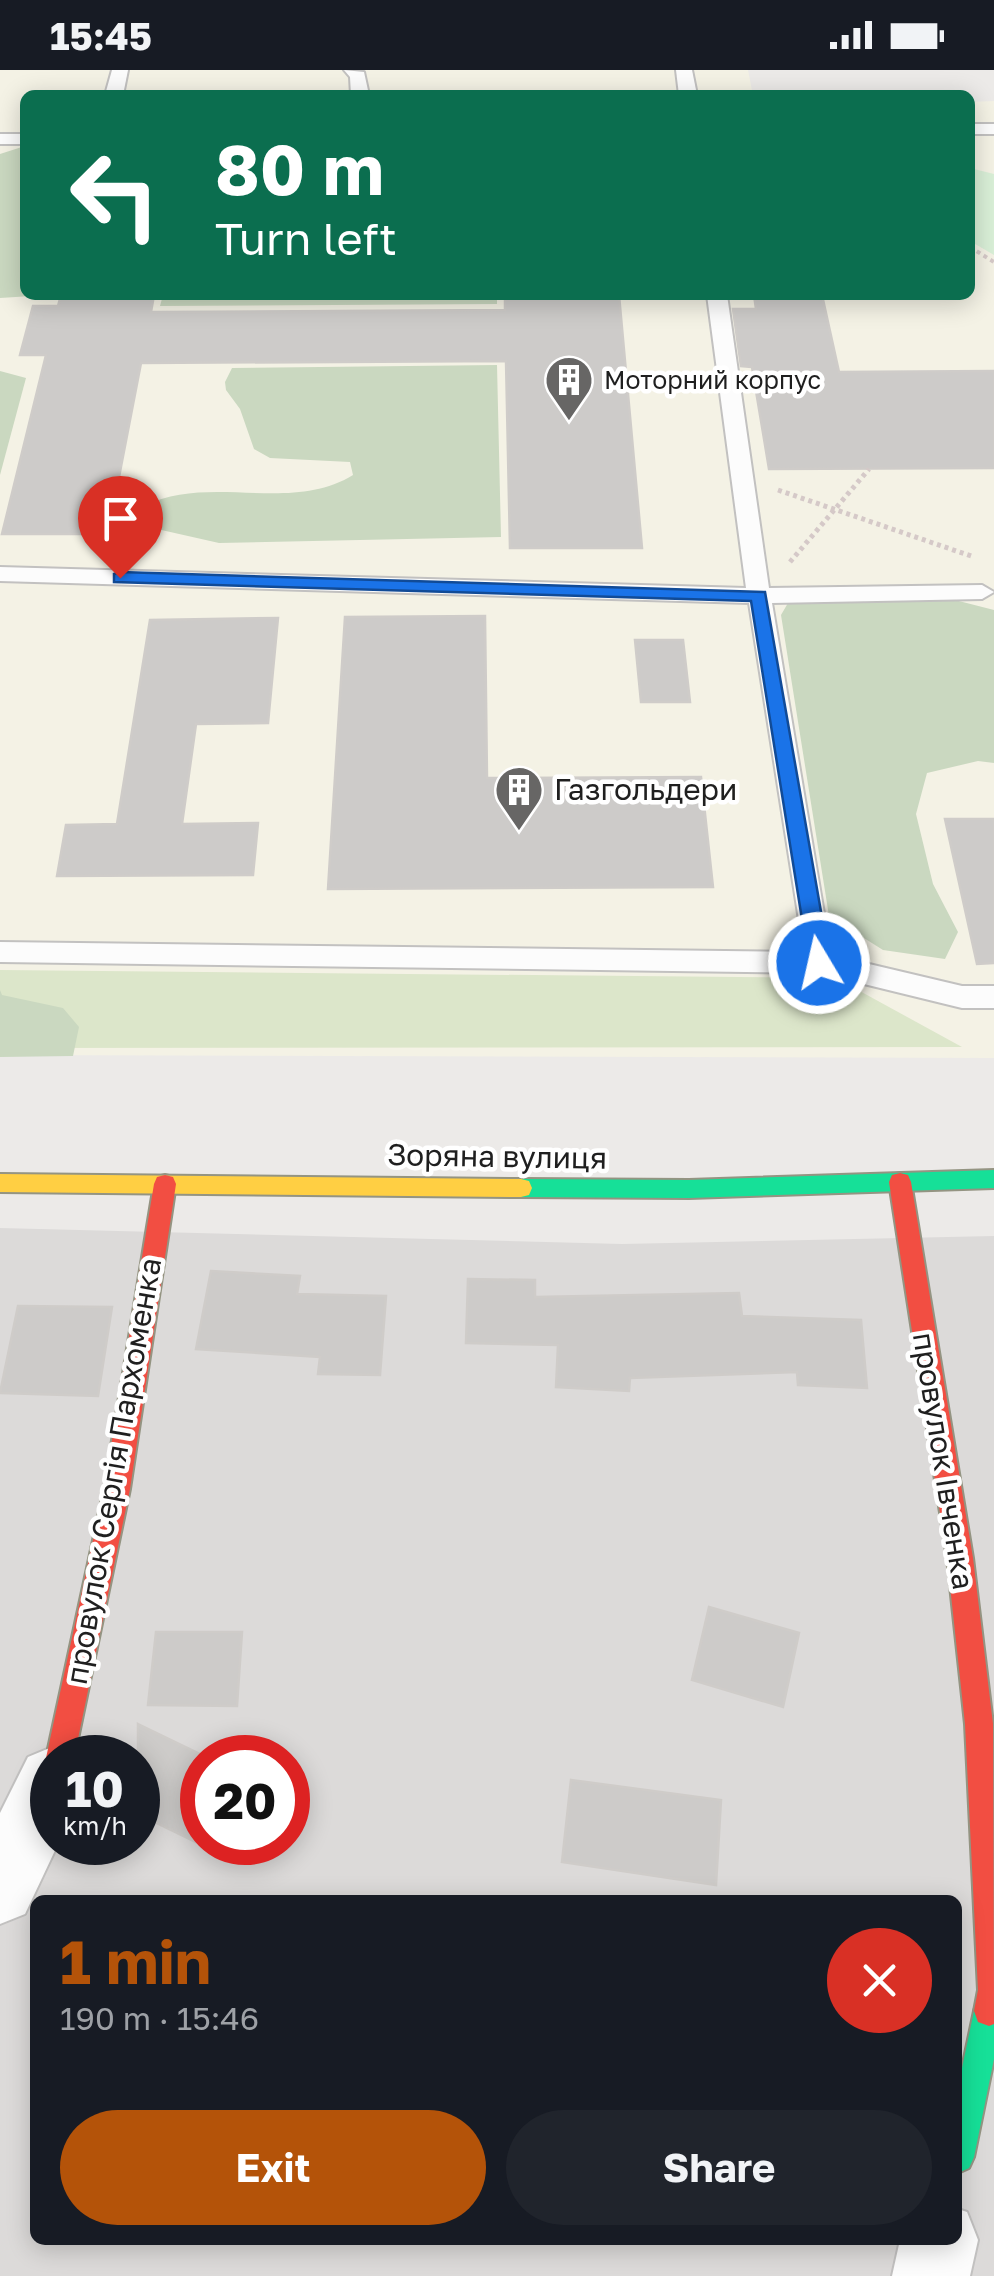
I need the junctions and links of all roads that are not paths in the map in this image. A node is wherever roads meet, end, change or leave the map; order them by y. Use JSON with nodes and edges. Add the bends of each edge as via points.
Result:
{"nodes":[{"id":1,"x":718,"y":300,"type":"edge"},
{"id":2,"x":0,"y":574,"type":"edge"},
{"id":3,"x":982,"y":592,"type":"dead end"},
{"id":4,"x":759,"y":596,"type":"junction"},
{"id":5,"x":0,"y":952,"type":"edge"},
{"id":6,"x":819,"y":963,"type":"junction"},
{"id":7,"x":994,"y":997,"type":"edge"},
{"id":8,"x":994,"y":1179,"type":"edge"},
{"id":9,"x":900,"y":1182,"type":"junction"},
{"id":10,"x":0,"y":1184,"type":"edge"},
{"id":11,"x":165,"y":1184,"type":"junction"},
{"id":12,"x":65,"y":1735,"type":"edge"},
{"id":13,"x":30,"y":1827,"type":"edge"},
{"id":14,"x":0,"y":1889,"type":"edge"},
{"id":15,"x":962,"y":2137,"type":"edge"},
{"id":16,"x":938,"y":2245,"type":"edge"},
{"id":17,"x":931,"y":2276,"type":"edge"}],
"edges":[{"from":1,"to":4,"type":"lane"},
{"from":2,"to":4,"type":"lane"},
{"from":3,"to":4,"type":"lane"},
{"from":4,"to":6,"type":"lane"},
{"from":5,"to":6,"type":"lane"},
{"from":6,"to":7,"type":"lane","via":[[962,997]]},
{"from":8,"to":9,"type":"street","name":"Зоряна вулиця"},
{"from":9,"to":11,"type":"street","name":"Зоряна вулиця","via":[[689,1190]]},
{"from":9,"to":15,"type":"street","name":"провулок Івченка","via":[[960,1558],[979,1724],[992,1990]]},
{"from":10,"to":11,"type":"street","name":"Зоряна вулиця"},
{"from":11,"to":12,"type":"street","name":"провулок Сергія Пархоменка","via":[[118,1489]]},
{"from":13,"to":14,"type":"street"},
{"from":16,"to":17,"type":"street"}]}
